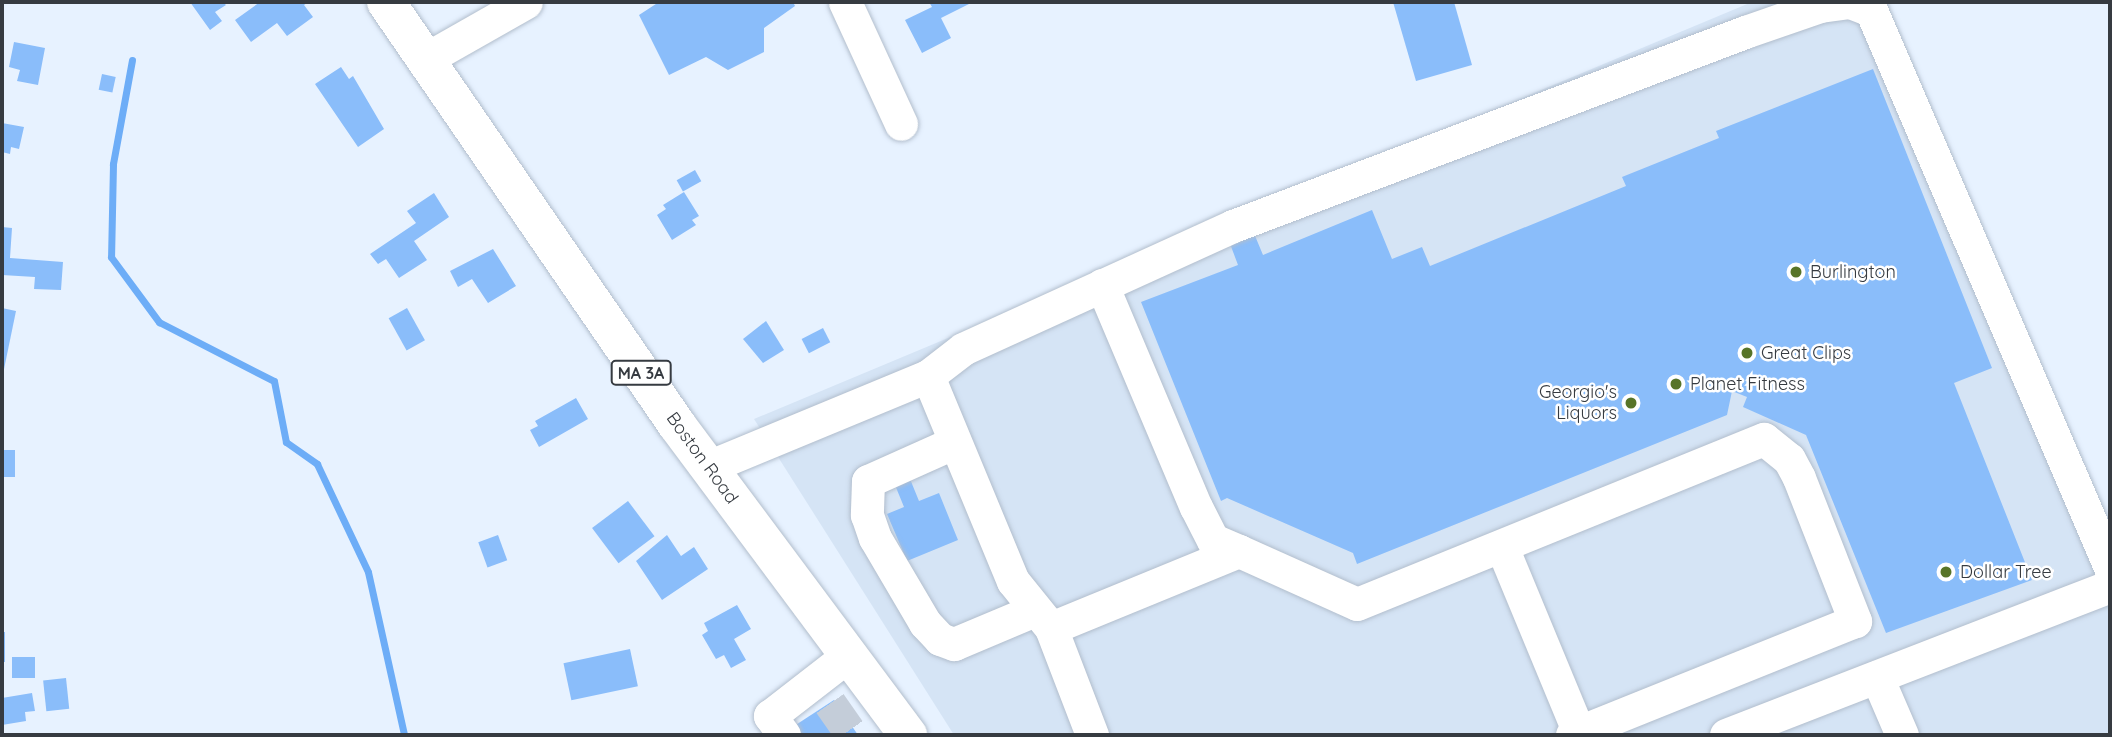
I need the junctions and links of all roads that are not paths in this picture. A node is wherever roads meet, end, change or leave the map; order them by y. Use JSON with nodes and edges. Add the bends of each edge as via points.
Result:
{"nodes":[{"id":1,"x":386,"y":2,"type":"edge"},
{"id":2,"x":526,"y":2,"type":"edge"},
{"id":3,"x":845,"y":2,"type":"edge"},
{"id":4,"x":1849,"y":2,"type":"edge"},
{"id":5,"x":424,"y":60,"type":"junction"},
{"id":6,"x":901,"y":124,"type":"dead end"},
{"id":7,"x":1102,"y":285,"type":"junction"},
{"id":8,"x":928,"y":376,"type":"junction"},
{"id":9,"x":953,"y":443,"type":"junction"},
{"id":10,"x":708,"y":467,"type":"junction"},
{"id":11,"x":1502,"y":547,"type":"junction"},
{"id":12,"x":1239,"y":551,"type":"junction"},
{"id":13,"x":2110,"y":568,"type":"edge"},
{"id":14,"x":2110,"y":586,"type":"edge"},
{"id":15,"x":1043,"y":619,"type":"junction"},
{"id":16,"x":850,"y":654,"type":"junction"},
{"id":17,"x":1877,"y":677,"type":"junction"},
{"id":18,"x":897,"y":731,"type":"edge"},
{"id":19,"x":1087,"y":733,"type":"edge"},
{"id":20,"x":1577,"y":734,"type":"edge"},
{"id":21,"x":784,"y":735,"type":"edge"},
{"id":22,"x":1726,"y":735,"type":"edge"},
{"id":23,"x":1902,"y":735,"type":"edge"}],
"edges":[{"from":1,"to":5,"type":"main road","name":"Boston Road","number":"MA 3A"},
{"from":2,"to":5,"type":"street"},
{"from":3,"to":6,"type":"street"},
{"from":4,"to":7,"type":"street","via":[[1820,6],[1745,32],[1233,226]]},
{"from":4,"to":13,"type":"street","via":[[1871,10]]},
{"from":5,"to":10,"type":"main road","name":"Boston Road","number":"MA 3A"},
{"from":7,"to":8,"type":"street","via":[[962,349]]},
{"from":7,"to":12,"type":"street","via":[[1196,507],[1213,540]]},
{"from":8,"to":9,"type":"street"},
{"from":8,"to":10,"type":"street"},
{"from":9,"to":15,"type":"street","via":[[1013,581]]},
{"from":9,"to":15,"type":"street","via":[[868,481],[867,515],[875,538],[925,624],[940,639],[954,645]]},
{"from":10,"to":16,"type":"main road","name":"Boston Road","number":"MA 3A"},
{"from":11,"to":12,"type":"street","via":[[1357,604]]},
{"from":11,"to":20,"type":"street"},
{"from":11,"to":20,"type":"street","via":[[1763,439],[1789,459],[1799,478],[1855,621]]},
{"from":12,"to":15,"type":"street"},
{"from":14,"to":17,"type":"street"},
{"from":15,"to":19,"type":"street"},
{"from":16,"to":18,"type":"main road","name":"Boston Road","number":"MA 3A"},
{"from":16,"to":21,"type":"street","via":[[813,697],[770,716]]},
{"from":17,"to":22,"type":"street"},
{"from":17,"to":23,"type":"street"}]}
